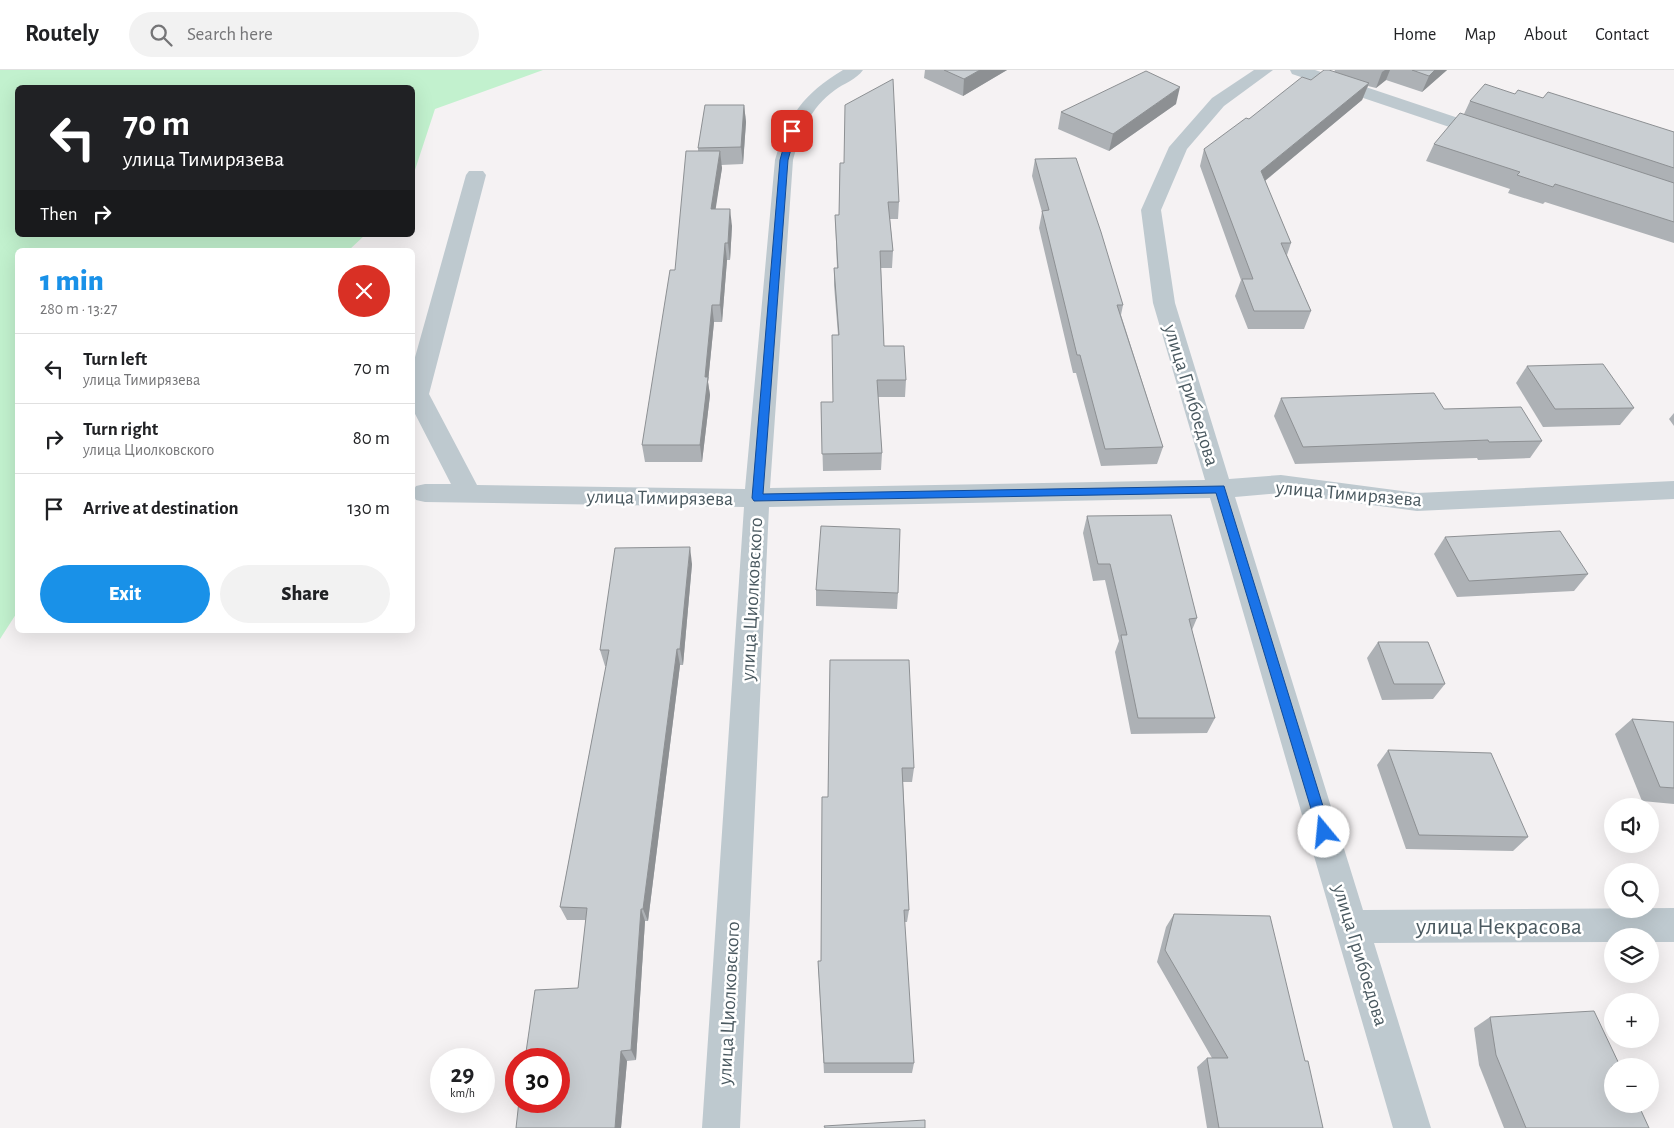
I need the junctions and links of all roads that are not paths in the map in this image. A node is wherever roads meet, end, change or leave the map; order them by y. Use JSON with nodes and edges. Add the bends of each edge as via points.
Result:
{"nodes":[{"id":1,"x":855,"y":70,"type":"edge"},
{"id":2,"x":1265,"y":70,"type":"edge"},
{"id":3,"x":1298,"y":70,"type":"edge"},
{"id":4,"x":1505,"y":140,"type":"edge"},
{"id":5,"x":476,"y":175,"type":"dead end"},
{"id":6,"x":1220,"y":489,"type":"junction"},
{"id":7,"x":1674,"y":490,"type":"edge"},
{"id":8,"x":425,"y":493,"type":"dead end"},
{"id":9,"x":469,"y":494,"type":"junction"},
{"id":10,"x":757,"y":498,"type":"junction"},
{"id":11,"x":1674,"y":925,"type":"edge"},
{"id":12,"x":1353,"y":927,"type":"junction"},
{"id":13,"x":721,"y":1128,"type":"edge"},
{"id":14,"x":1412,"y":1128,"type":"edge"}],
"edges":[{"from":1,"to":10,"type":"street","name":"улица Циолковского","via":[[827,86],[808,103],[792,131],[784,160]]},
{"from":2,"to":6,"type":"street","name":"улица Грибоедова","via":[[1218,102],[1178,147],[1151,210],[1164,303]]},
{"from":3,"to":4,"type":"street"},
{"from":5,"to":9,"type":"street","via":[[417,394]]},
{"from":6,"to":7,"type":"street","name":"улица Тимирязева","via":[[1281,484],[1417,502]]},
{"from":6,"to":10,"type":"street","name":"улица Тимирязева"},
{"from":6,"to":12,"type":"street","name":"улица Грибоедова"},
{"from":8,"to":9,"type":"street","name":"улица Тимирязева"},
{"from":9,"to":10,"type":"street","name":"улица Тимирязева"},
{"from":10,"to":13,"type":"street","name":"улица Циолковского"},
{"from":11,"to":12,"type":"street","name":"улица Некрасова"},
{"from":12,"to":14,"type":"street","name":"улица Грибоедова"}]}
